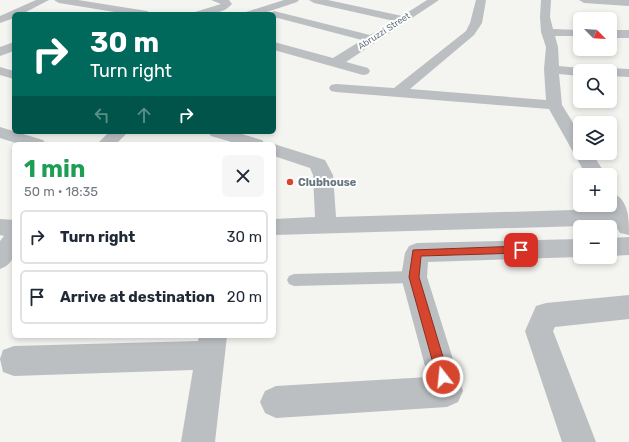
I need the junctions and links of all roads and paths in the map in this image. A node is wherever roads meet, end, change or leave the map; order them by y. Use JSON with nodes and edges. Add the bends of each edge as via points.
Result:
{"nodes":[{"id":1,"x":44,"y":0,"type":"edge"},
{"id":2,"x":58,"y":0,"type":"edge"},
{"id":3,"x":216,"y":0,"type":"edge"},
{"id":4,"x":294,"y":0,"type":"edge"},
{"id":5,"x":314,"y":0,"type":"edge"},
{"id":6,"x":480,"y":0,"type":"edge"},
{"id":7,"x":546,"y":0,"type":"edge"},
{"id":8,"x":584,"y":0,"type":"edge"},
{"id":9,"x":414,"y":1,"type":"dead end"},
{"id":10,"x":430,"y":2,"type":"edge"},
{"id":11,"x":629,"y":3,"type":"edge"},
{"id":12,"x":97,"y":6,"type":"junction"},
{"id":13,"x":260,"y":11,"type":"junction"},
{"id":14,"x":18,"y":12,"type":"edge"},
{"id":15,"x":84,"y":12,"type":"edge"},
{"id":16,"x":134,"y":12,"type":"edge"},
{"id":17,"x":206,"y":12,"type":"edge"},
{"id":18,"x":257,"y":12,"type":"edge"},
{"id":19,"x":265,"y":12,"type":"edge"},
{"id":20,"x":12,"y":15,"type":"edge"},
{"id":21,"x":276,"y":15,"type":"edge"},
{"id":22,"x":0,"y":20,"type":"edge"},
{"id":23,"x":401,"y":20,"type":"junction"},
{"id":24,"x":547,"y":32,"type":"junction"},
{"id":25,"x":573,"y":33,"type":"edge"},
{"id":26,"x":617,"y":34,"type":"edge"},
{"id":27,"x":629,"y":34,"type":"edge"},
{"id":28,"x":371,"y":39,"type":"junction"},
{"id":29,"x":12,"y":47,"type":"edge"},
{"id":30,"x":276,"y":47,"type":"edge"},
{"id":31,"x":0,"y":52,"type":"edge"},
{"id":32,"x":336,"y":63,"type":"junction"},
{"id":33,"x":551,"y":69,"type":"junction"},
{"id":34,"x":0,"y":71,"type":"edge"},
{"id":35,"x":363,"y":71,"type":"dead end"},
{"id":36,"x":573,"y":71,"type":"edge"},
{"id":37,"x":617,"y":72,"type":"edge"},
{"id":38,"x":629,"y":73,"type":"edge"},
{"id":39,"x":12,"y":74,"type":"edge"},
{"id":40,"x":336,"y":88,"type":"dead end"},
{"id":41,"x":401,"y":89,"type":"dead end"},
{"id":42,"x":554,"y":105,"type":"junction"},
{"id":43,"x":0,"y":132,"type":"edge"},
{"id":44,"x":117,"y":134,"type":"edge"},
{"id":45,"x":224,"y":134,"type":"edge"},
{"id":46,"x":573,"y":136,"type":"edge"},
{"id":47,"x":31,"y":142,"type":"edge"},
{"id":48,"x":108,"y":142,"type":"edge"},
{"id":49,"x":250,"y":142,"type":"edge"},
{"id":50,"x":276,"y":151,"type":"edge"},
{"id":51,"x":620,"y":214,"type":"edge"},
{"id":52,"x":326,"y":226,"type":"junction"},
{"id":53,"x":0,"y":227,"type":"edge"},
{"id":54,"x":276,"y":227,"type":"edge"},
{"id":55,"x":12,"y":229,"type":"edge"},
{"id":56,"x":12,"y":243,"type":"edge"},
{"id":57,"x":629,"y":246,"type":"edge"},
{"id":58,"x":617,"y":247,"type":"edge"},
{"id":59,"x":573,"y":248,"type":"edge"},
{"id":60,"x":0,"y":259,"type":"edge"},
{"id":61,"x":414,"y":277,"type":"junction"},
{"id":62,"x":294,"y":280,"type":"dead end"},
{"id":63,"x":629,"y":307,"type":"edge"},
{"id":64,"x":212,"y":346,"type":"edge"},
{"id":65,"x":14,"y":361,"type":"dead end"},
{"id":66,"x":276,"y":402,"type":"dead end"},
{"id":67,"x":198,"y":442,"type":"edge"},
{"id":68,"x":579,"y":442,"type":"edge"}],
"edges":[{"from":1,"to":14,"type":"street"},
{"from":2,"to":12,"type":"street"},
{"from":3,"to":17,"type":"street","via":[[227,4]]},
{"from":4,"to":13,"type":"street"},
{"from":5,"to":23,"type":"street"},
{"from":6,"to":41,"type":"street","via":[[476,23],[470,33]]},
{"from":7,"to":24,"type":"street"},
{"from":8,"to":11,"type":"street"},
{"from":9,"to":10,"type":"street"},
{"from":10,"to":23,"type":"street","name":"Abruzzi Street"},
{"from":12,"to":15,"type":"street"},
{"from":12,"to":16,"type":"street"},
{"from":13,"to":18,"type":"street"},
{"from":13,"to":19,"type":"street"},
{"from":20,"to":22,"type":"street"},
{"from":21,"to":28,"type":"street"},
{"from":23,"to":28,"type":"street","name":"Abruzzi Street"},
{"from":24,"to":25,"type":"street"},
{"from":24,"to":33,"type":"street","via":[[552,47]]},
{"from":26,"to":27,"type":"street"},
{"from":28,"to":32,"type":"street","name":"Abruzzi Street"},
{"from":29,"to":31,"type":"street"},
{"from":30,"to":32,"type":"street"},
{"from":32,"to":35,"type":"street"},
{"from":33,"to":36,"type":"street"},
{"from":33,"to":42,"type":"street"},
{"from":34,"to":39,"type":"street"},
{"from":37,"to":38,"type":"street"},
{"from":40,"to":42,"type":"street"},
{"from":42,"to":46,"type":"street"},
{"from":43,"to":47,"type":"street"},
{"from":44,"to":48,"type":"street"},
{"from":45,"to":49,"type":"street"},
{"from":50,"to":52,"type":"street","via":[[318,164],[323,175]]},
{"from":51,"to":52,"type":"street"},
{"from":52,"to":54,"type":"street"},
{"from":53,"to":55,"type":"street"},
{"from":56,"to":60,"type":"street"},
{"from":57,"to":58,"type":"street"},
{"from":59,"to":61,"type":"street","via":[[417,253]]},
{"from":61,"to":62,"type":"lane"},
{"from":61,"to":66,"type":"street","via":[[447,391]]},
{"from":63,"to":68,"type":"street","via":[[546,315],[540,331]]},
{"from":64,"to":65,"type":"street"},
{"from":64,"to":67,"type":"street"}]}
